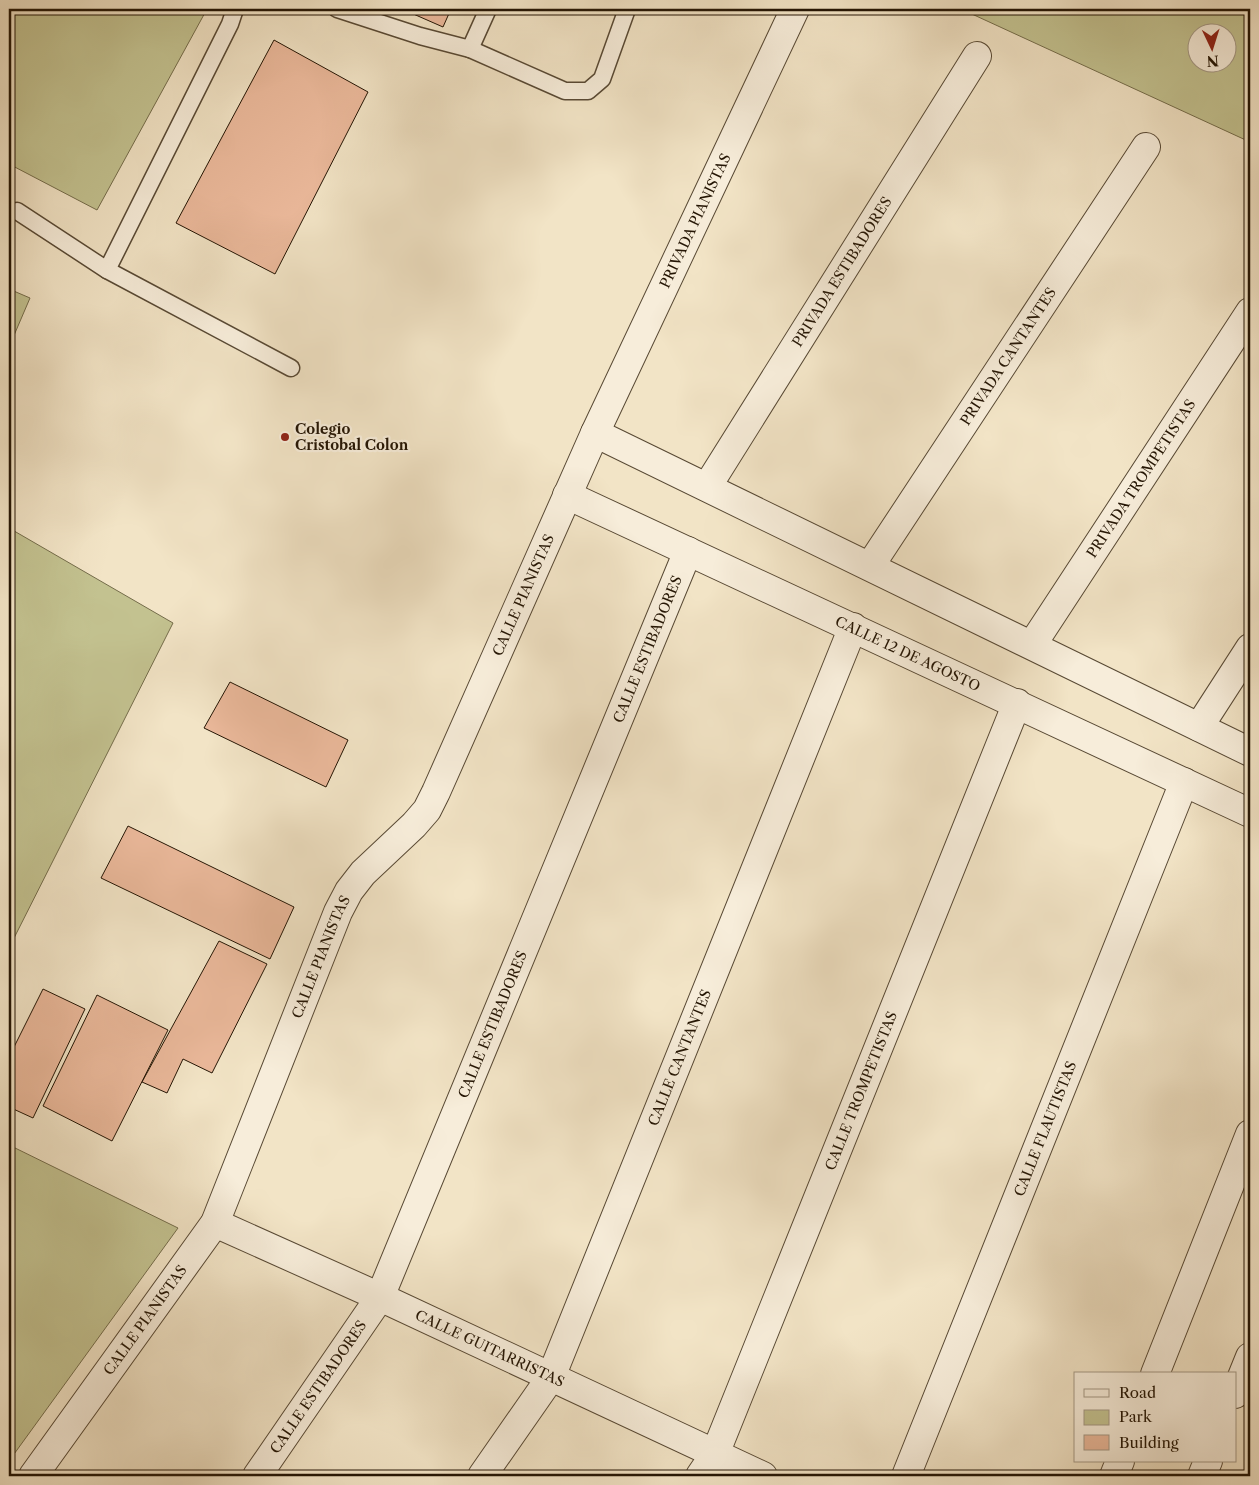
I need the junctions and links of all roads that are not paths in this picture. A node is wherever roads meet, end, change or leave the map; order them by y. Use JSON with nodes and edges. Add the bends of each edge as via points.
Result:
{"nodes":[{"id":1,"x":235,"y":9,"type":"edge"},
{"id":2,"x":337,"y":9,"type":"edge"},
{"id":3,"x":488,"y":9,"type":"edge"},
{"id":4,"x":627,"y":9,"type":"edge"},
{"id":5,"x":795,"y":9,"type":"edge"},
{"id":6,"x":470,"y":49,"type":"junction"},
{"id":7,"x":977,"y":56,"type":"dead end"},
{"id":8,"x":1146,"y":147,"type":"dead end"},
{"id":9,"x":11,"y":214,"type":"edge"},
{"id":10,"x":107,"y":270,"type":"junction"},
{"id":11,"x":1250,"y":312,"type":"edge"},
{"id":12,"x":291,"y":368,"type":"dead end"},
{"id":13,"x":596,"y":433,"type":"junction"},
{"id":14,"x":707,"y":487,"type":"junction"},
{"id":15,"x":567,"y":494,"type":"junction"},
{"id":16,"x":688,"y":551,"type":"junction"},
{"id":17,"x":870,"y":566,"type":"junction"},
{"id":18,"x":854,"y":627,"type":"junction"},
{"id":19,"x":1032,"y":645,"type":"junction"},
{"id":20,"x":1250,"y":648,"type":"edge"},
{"id":21,"x":1017,"y":704,"type":"junction"},
{"id":22,"x":1200,"y":727,"type":"junction"},
{"id":23,"x":1250,"y":752,"type":"edge"},
{"id":24,"x":1184,"y":782,"type":"junction"},
{"id":25,"x":1250,"y":813,"type":"edge"},
{"id":26,"x":1250,"y":1134,"type":"edge"},
{"id":27,"x":214,"y":1224,"type":"junction"},
{"id":28,"x":380,"y":1297,"type":"junction"},
{"id":29,"x":1250,"y":1357,"type":"edge"},
{"id":30,"x":1156,"y":1372,"type":"edge"},
{"id":31,"x":551,"y":1378,"type":"junction"},
{"id":32,"x":1236,"y":1392,"type":"edge"},
{"id":33,"x":715,"y":1454,"type":"junction"},
{"id":34,"x":1120,"y":1462,"type":"edge"},
{"id":35,"x":1208,"y":1462,"type":"edge"},
{"id":36,"x":33,"y":1476,"type":"edge"},
{"id":37,"x":257,"y":1476,"type":"edge"},
{"id":38,"x":482,"y":1476,"type":"edge"},
{"id":39,"x":700,"y":1476,"type":"edge"},
{"id":40,"x":763,"y":1476,"type":"edge"},
{"id":41,"x":906,"y":1476,"type":"edge"},
{"id":42,"x":1114,"y":1476,"type":"edge"},
{"id":43,"x":1202,"y":1476,"type":"edge"}],
"edges":[{"from":1,"to":10,"type":"lane"},
{"from":2,"to":6,"type":"lane"},
{"from":3,"to":6,"type":"lane"},
{"from":4,"to":6,"type":"lane","via":[[602,79],[588,91],[565,91]]},
{"from":5,"to":13,"type":"street","name":"PRIVADA PIANISTAS"},
{"from":7,"to":14,"type":"street","name":"PRIVADA ESTIBADORES"},
{"from":8,"to":17,"type":"street","name":"PRIVADA CANTANTES"},
{"from":9,"to":10,"type":"lane"},
{"from":10,"to":12,"type":"lane"},
{"from":11,"to":19,"type":"street","name":"PRIVADA TROMPETISTAS"},
{"from":13,"to":14,"type":"street"},
{"from":13,"to":15,"type":"street","name":"CALLE PIANISTAS"},
{"from":14,"to":17,"type":"street"},
{"from":15,"to":16,"type":"street","name":"CALLE 12 DE AGOSTO"},
{"from":15,"to":27,"type":"street","name":"CALLE PIANISTAS","via":[[426,810],[348,891]]},
{"from":16,"to":18,"type":"street","name":"CALLE 12 DE AGOSTO"},
{"from":16,"to":28,"type":"street","name":"CALLE ESTIBADORES"},
{"from":17,"to":19,"type":"street"},
{"from":18,"to":21,"type":"street","name":"CALLE 12 DE AGOSTO"},
{"from":18,"to":31,"type":"street","name":"CALLE CANTANTES"},
{"from":19,"to":22,"type":"street"},
{"from":20,"to":22,"type":"street"},
{"from":21,"to":24,"type":"street","name":"CALLE 12 DE AGOSTO"},
{"from":21,"to":33,"type":"street","name":"CALLE TROMPETISTAS"},
{"from":22,"to":23,"type":"street"},
{"from":24,"to":25,"type":"street","name":"CALLE 12 DE AGOSTO"},
{"from":24,"to":41,"type":"street","name":"CALLE FLAUTISTAS"},
{"from":26,"to":30,"type":"street"},
{"from":27,"to":28,"type":"street","name":"CALLE GUITARRISTAS"},
{"from":27,"to":36,"type":"street","name":"CALLE PIANISTAS"},
{"from":28,"to":31,"type":"street","name":"CALLE GUITARRISTAS"},
{"from":28,"to":37,"type":"street","name":"CALLE ESTIBADORES"},
{"from":29,"to":32,"type":"street"},
{"from":31,"to":33,"type":"street","name":"CALLE GUITARRISTAS"},
{"from":31,"to":38,"type":"street","name":"CALLE CANTANTES"},
{"from":33,"to":39,"type":"street","name":"CALLE TROMPETISTAS"},
{"from":33,"to":40,"type":"street","name":"CALLE GUITARRISTAS"},
{"from":34,"to":42,"type":"street"},
{"from":35,"to":43,"type":"street"}]}
